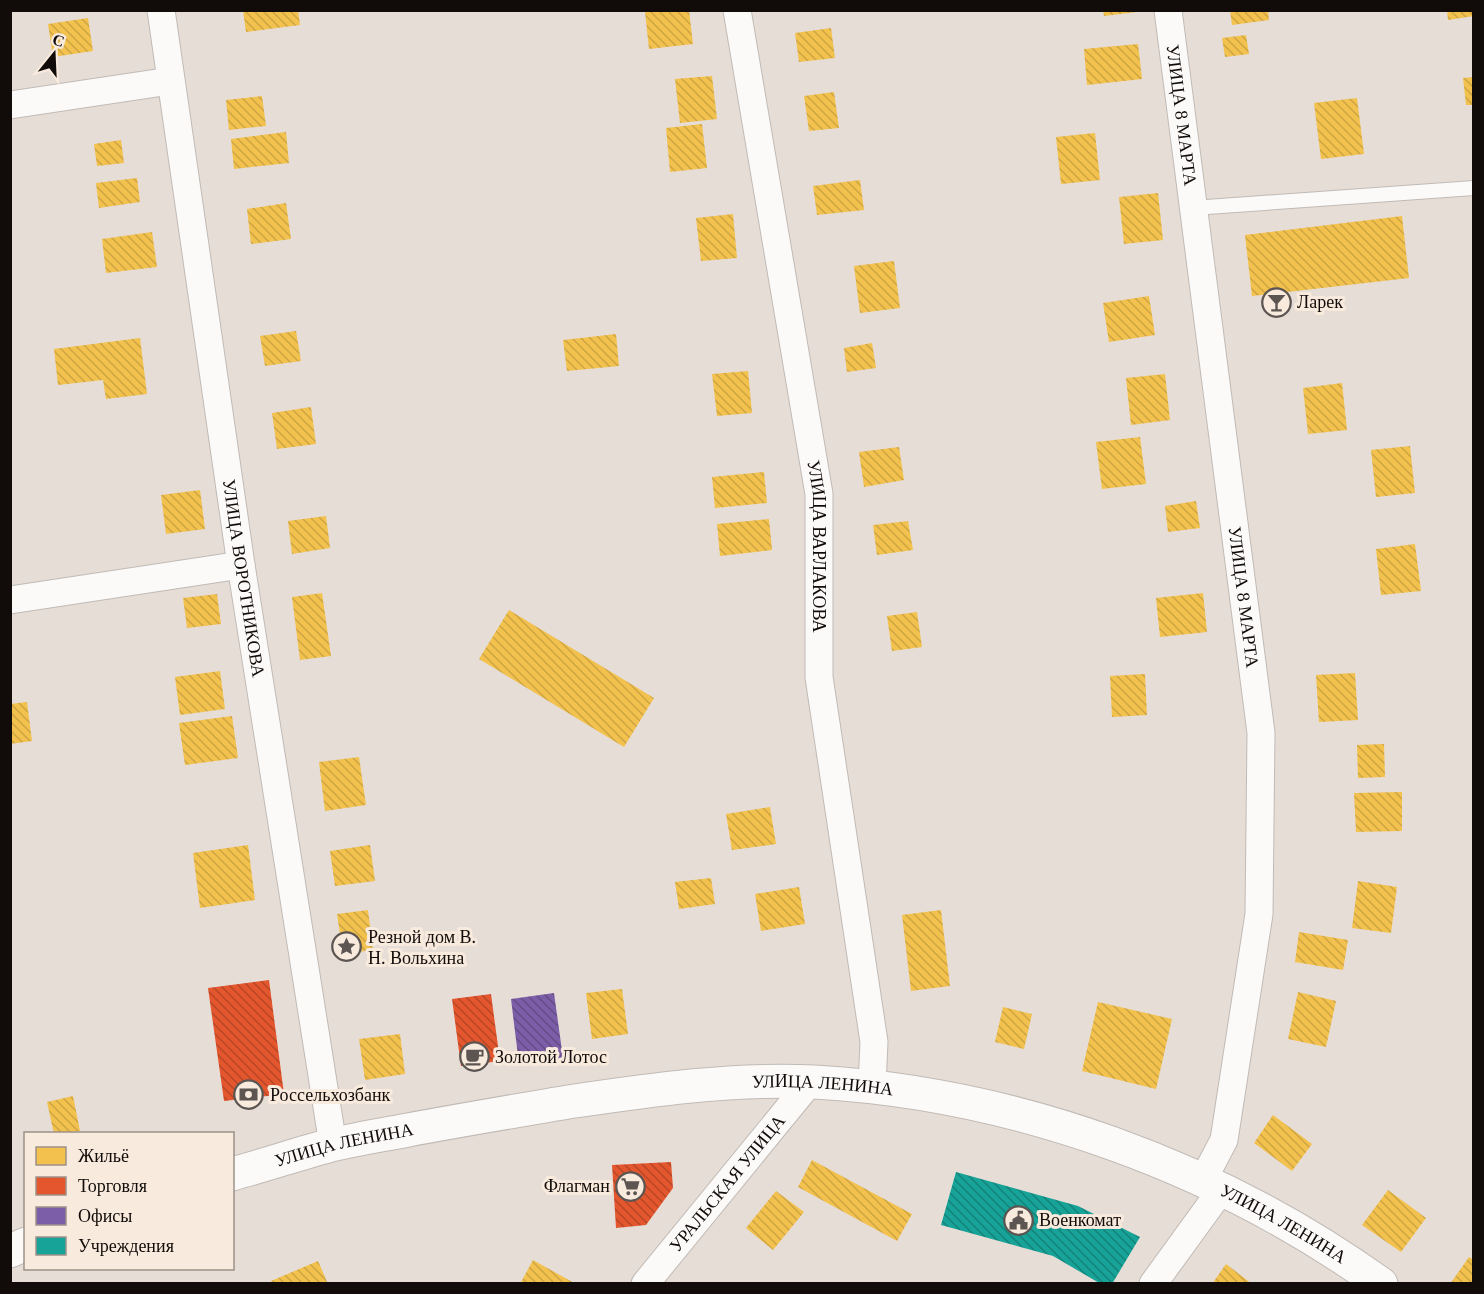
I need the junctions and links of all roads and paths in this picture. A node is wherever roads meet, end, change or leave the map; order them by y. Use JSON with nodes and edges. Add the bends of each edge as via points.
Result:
{"nodes":[{"id":1,"x":160,"y":10,"type":"edge"},
{"id":2,"x":737,"y":10,"type":"edge"},
{"id":3,"x":1168,"y":10,"type":"edge"},
{"id":4,"x":170,"y":81,"type":"junction"},
{"id":5,"x":10,"y":105,"type":"edge"},
{"id":6,"x":1473,"y":188,"type":"edge"},
{"id":7,"x":1193,"y":208,"type":"junction"},
{"id":8,"x":241,"y":565,"type":"junction"},
{"id":9,"x":10,"y":600,"type":"edge"},
{"id":10,"x":810,"y":1082,"type":"junction"},
{"id":11,"x":872,"y":1086,"type":"junction"},
{"id":12,"x":333,"y":1144,"type":"junction"},
{"id":13,"x":234,"y":1173,"type":"edge"},
{"id":14,"x":1213,"y":1185,"type":"junction"},
{"id":15,"x":645,"y":1284,"type":"edge"},
{"id":16,"x":1153,"y":1284,"type":"edge"},
{"id":17,"x":1382,"y":1284,"type":"edge"}],
"edges":[{"from":1,"to":4,"type":"street","name":"УЛИЦА ВОРОТНИКОВА"},
{"from":2,"to":11,"type":"street","name":"УЛИЦА ВАРЛАКОВА","via":[[819,494],[819,678],[874,1042]]},
{"from":3,"to":7,"type":"street","name":"УЛИЦА 8 МАРТА"},
{"from":4,"to":5,"type":"street"},
{"from":4,"to":8,"type":"street","name":"УЛИЦА ВОРОТНИКОВА"},
{"from":6,"to":7,"type":"lane"},
{"from":7,"to":14,"type":"street","name":"УЛИЦА 8 МАРТА","via":[[1261,733],[1259,914],[1224,1140]]},
{"from":8,"to":9,"type":"street"},
{"from":8,"to":12,"type":"street","name":"УЛИЦА ВОРОТНИКОВА"},
{"from":10,"to":11,"type":"main road","name":"УЛИЦА ЛЕНИНА"},
{"from":10,"to":12,"type":"main road","name":"УЛИЦА ЛЕНИНА","via":[[683,1085]]},
{"from":10,"to":15,"type":"street","name":"УРАЛЬСКАЯ УЛИЦА"},
{"from":11,"to":14,"type":"main road","name":"УЛИЦА ЛЕНИНА","via":[[1006,1111],[1090,1136]]},
{"from":12,"to":13,"type":"main road","name":"УЛИЦА ЛЕНИНА"},
{"from":14,"to":16,"type":"street","name":"УЛИЦА 8 МАРТА"},
{"from":14,"to":17,"type":"main road","name":"УЛИЦА ЛЕНИНА","via":[[1300,1231]]}]}
